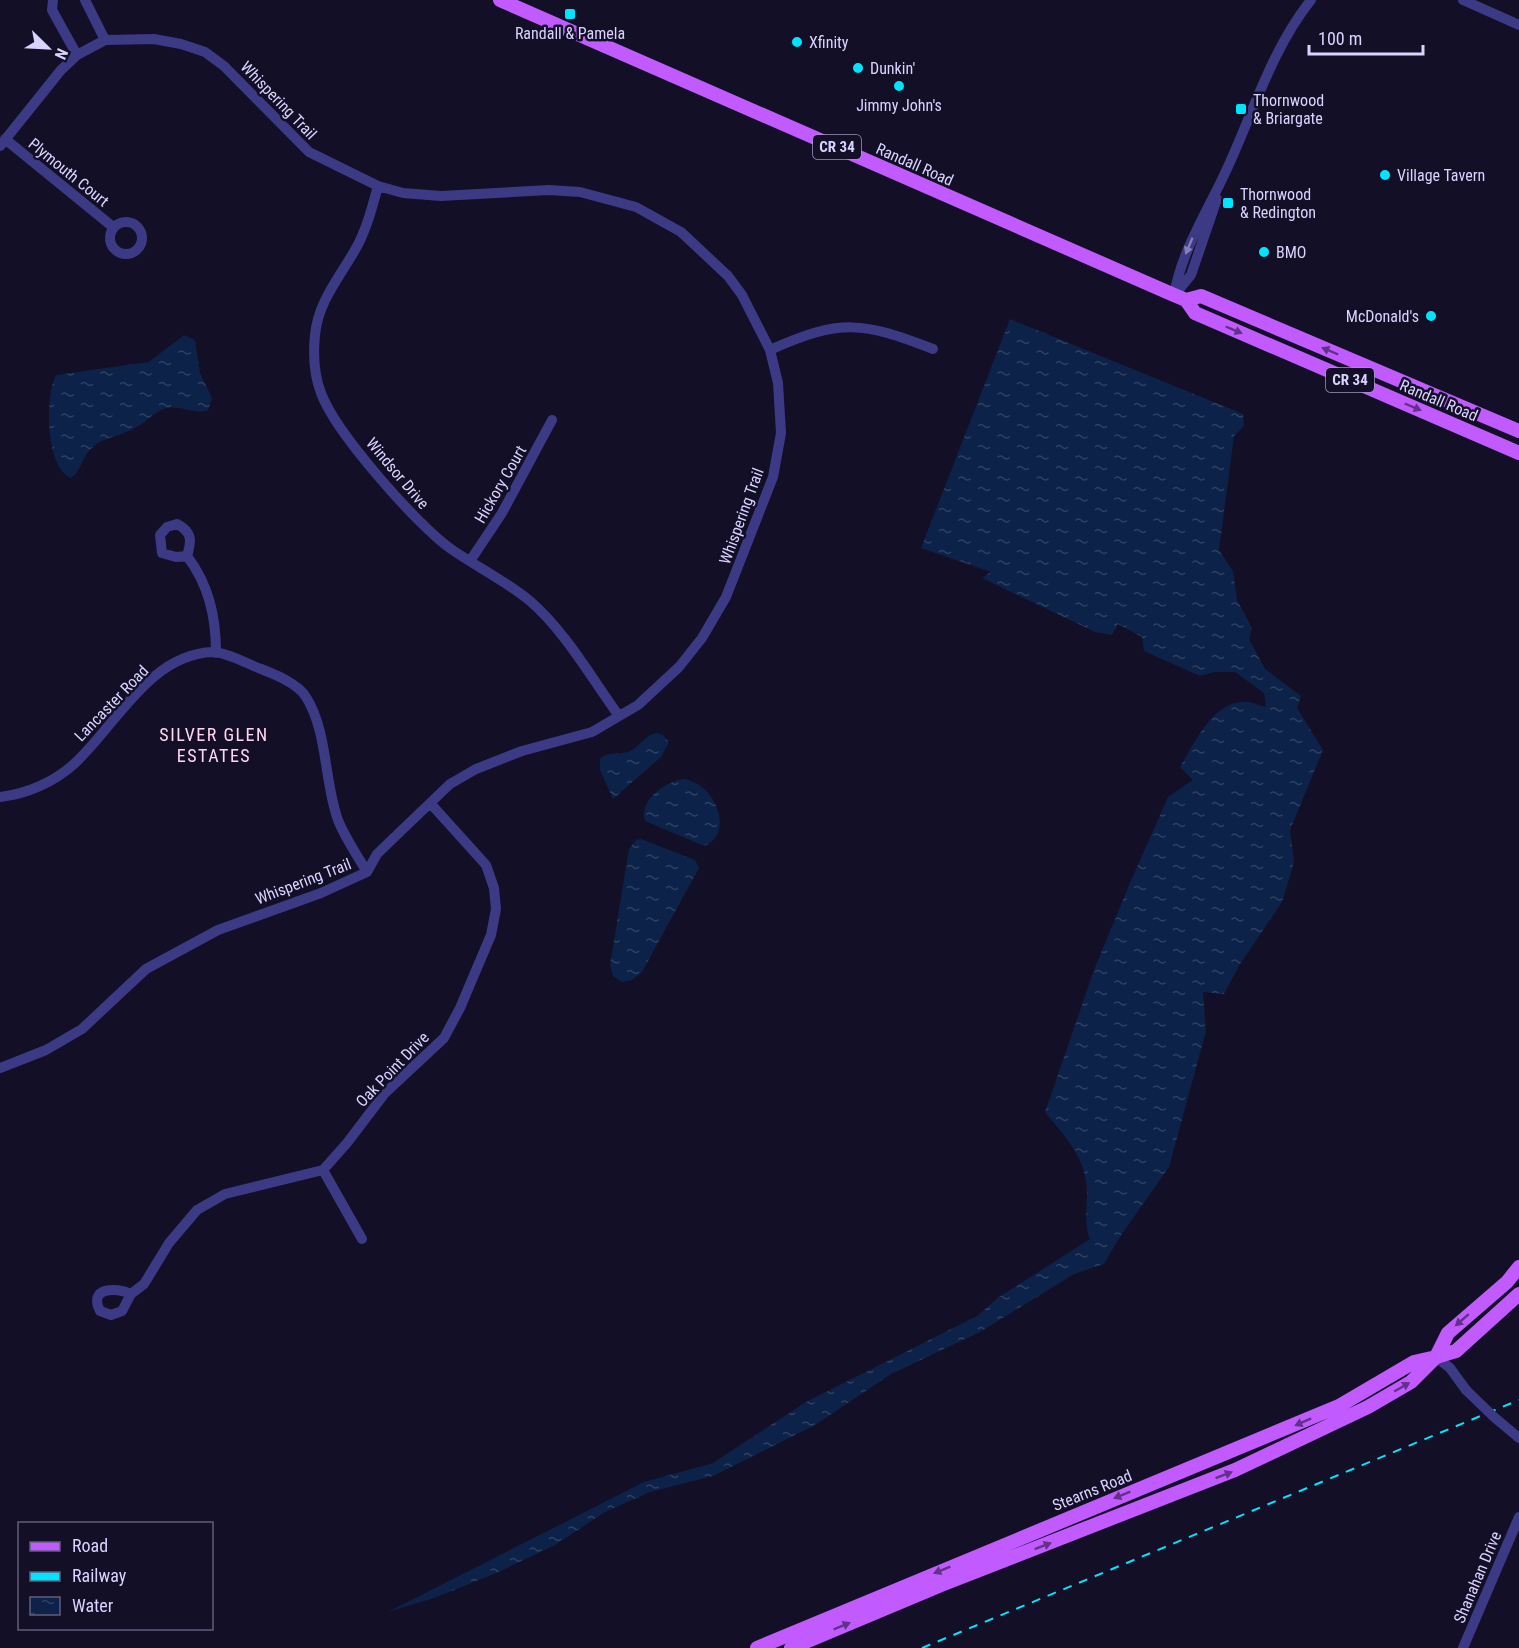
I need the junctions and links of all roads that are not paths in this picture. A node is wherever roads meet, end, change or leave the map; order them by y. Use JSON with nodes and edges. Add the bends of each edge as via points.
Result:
{"nodes":[{"id":1,"x":53,"y":0,"type":"edge"},
{"id":2,"x":85,"y":0,"type":"edge"},
{"id":3,"x":500,"y":0,"type":"edge"},
{"id":4,"x":1311,"y":0,"type":"edge"},
{"id":5,"x":1463,"y":0,"type":"edge"},
{"id":6,"x":1519,"y":25,"type":"edge"},
{"id":7,"x":105,"y":39,"type":"junction"},
{"id":8,"x":77,"y":55,"type":"junction"},
{"id":9,"x":2,"y":142,"type":"edge"},
{"id":10,"x":378,"y":186,"type":"junction"},
{"id":11,"x":113,"y":227,"type":"dead end"},
{"id":12,"x":1180,"y":297,"type":"junction"},
{"id":13,"x":933,"y":349,"type":"dead end"},
{"id":14,"x":770,"y":350,"type":"junction"},
{"id":15,"x":552,"y":420,"type":"dead end"},
{"id":16,"x":1519,"y":431,"type":"edge"},
{"id":17,"x":1519,"y":453,"type":"edge"},
{"id":18,"x":187,"y":556,"type":"dead end"},
{"id":19,"x":470,"y":561,"type":"junction"},
{"id":20,"x":216,"y":653,"type":"junction"},
{"id":21,"x":619,"y":716,"type":"junction"},
{"id":22,"x":0,"y":797,"type":"edge"},
{"id":23,"x":432,"y":804,"type":"junction"},
{"id":24,"x":367,"y":872,"type":"junction"},
{"id":25,"x":0,"y":1068,"type":"edge"},
{"id":26,"x":323,"y":1170,"type":"junction"},
{"id":27,"x":362,"y":1239,"type":"dead end"},
{"id":28,"x":1519,"y":1267,"type":"edge"},
{"id":29,"x":131,"y":1294,"type":"dead end"},
{"id":30,"x":1519,"y":1294,"type":"edge"},
{"id":31,"x":1436,"y":1357,"type":"junction"},
{"id":32,"x":1519,"y":1437,"type":"edge"},
{"id":33,"x":1519,"y":1517,"type":"edge"},
{"id":34,"x":757,"y":1648,"type":"edge"},
{"id":35,"x":791,"y":1648,"type":"edge"},
{"id":36,"x":1463,"y":1648,"type":"edge"}],
"edges":[{"from":1,"to":8,"type":"street","via":[[52,10]]},
{"from":2,"to":7,"type":"street"},
{"from":3,"to":12,"type":"main road","name":"Randall Road","number":"CR 34"},
{"from":4,"to":12,"type":"street","via":[[1283,42],[1200,220],[1179,270]]},
{"from":5,"to":6,"type":"street"},
{"from":7,"to":8,"type":"street","name":"Whispering Trail"},
{"from":7,"to":10,"type":"street","name":"Whispering Trail","via":[[154,39],[205,52],[225,66],[309,152]]},
{"from":8,"to":9,"type":"street","name":"Whispering Trail"},
{"from":9,"to":11,"type":"street","name":"Plymouth Court"},
{"from":10,"to":14,"type":"street","name":"Whispering Trail","via":[[441,196],[580,192],[636,207],[681,232],[728,276]]},
{"from":10,"to":19,"type":"street","name":"Windsor Drive","via":[[361,237],[319,315],[313,355],[317,377],[340,427],[406,507],[427,529]]},
{"from":16,"to":12,"type":"main road","name":"Randall Road","number":"CR 34","one_way":true,"via":[[1201,296]]},
{"from":12,"to":17,"type":"main road","name":"Randall Road","number":"CR 34","one_way":true,"via":[[1194,313]]},
{"from":13,"to":14,"type":"street","via":[[892,332],[854,327],[818,331]]},
{"from":14,"to":21,"type":"street","name":"Whispering Trail","via":[[778,383],[781,433],[773,477],[754,531],[726,597],[702,638],[660,687]]},
{"from":15,"to":19,"type":"street","name":"Hickory Court","via":[[502,513]]},
{"from":18,"to":20,"type":"street","via":[[212,605]]},
{"from":19,"to":21,"type":"street","name":"Windsor Drive","via":[[530,601],[546,617]]},
{"from":20,"to":22,"type":"street","name":"Lancaster Road","via":[[167,667],[75,764],[44,784]]},
{"from":20,"to":24,"type":"street","via":[[297,687],[306,697],[321,738],[338,821]]},
{"from":21,"to":23,"type":"street","name":"Whispering Trail","via":[[592,732],[522,751],[476,769],[450,784]]},
{"from":23,"to":24,"type":"street","name":"Whispering Trail","via":[[377,854]]},
{"from":23,"to":26,"type":"street","name":"Oak Point Drive","via":[[486,865],[495,898],[491,935],[444,1038],[385,1093]]},
{"from":24,"to":25,"type":"street","name":"Whispering Trail","via":[[218,930],[146,969],[82,1029],[46,1050]]},
{"from":26,"to":27,"type":"street"},
{"from":26,"to":29,"type":"street","via":[[225,1194],[197,1210],[169,1243],[144,1284]]},
{"from":28,"to":31,"type":"main road","name":"Stearns Road","one_way":true,"via":[[1448,1333]]},
{"from":30,"to":31,"type":"main road","name":"Stearns Road","via":[[1456,1351]]},
{"from":31,"to":32,"type":"street","bridge":true},
{"from":31,"to":34,"type":"main road","name":"Stearns Road","one_way":true,"via":[[1414,1362],[1340,1406]]},
{"from":35,"to":31,"type":"main road","name":"Stearns Road","one_way":true,"via":[[1235,1470],[1368,1407],[1411,1382]]},
{"from":33,"to":36,"type":"street","name":"Shanahan Drive"}]}
